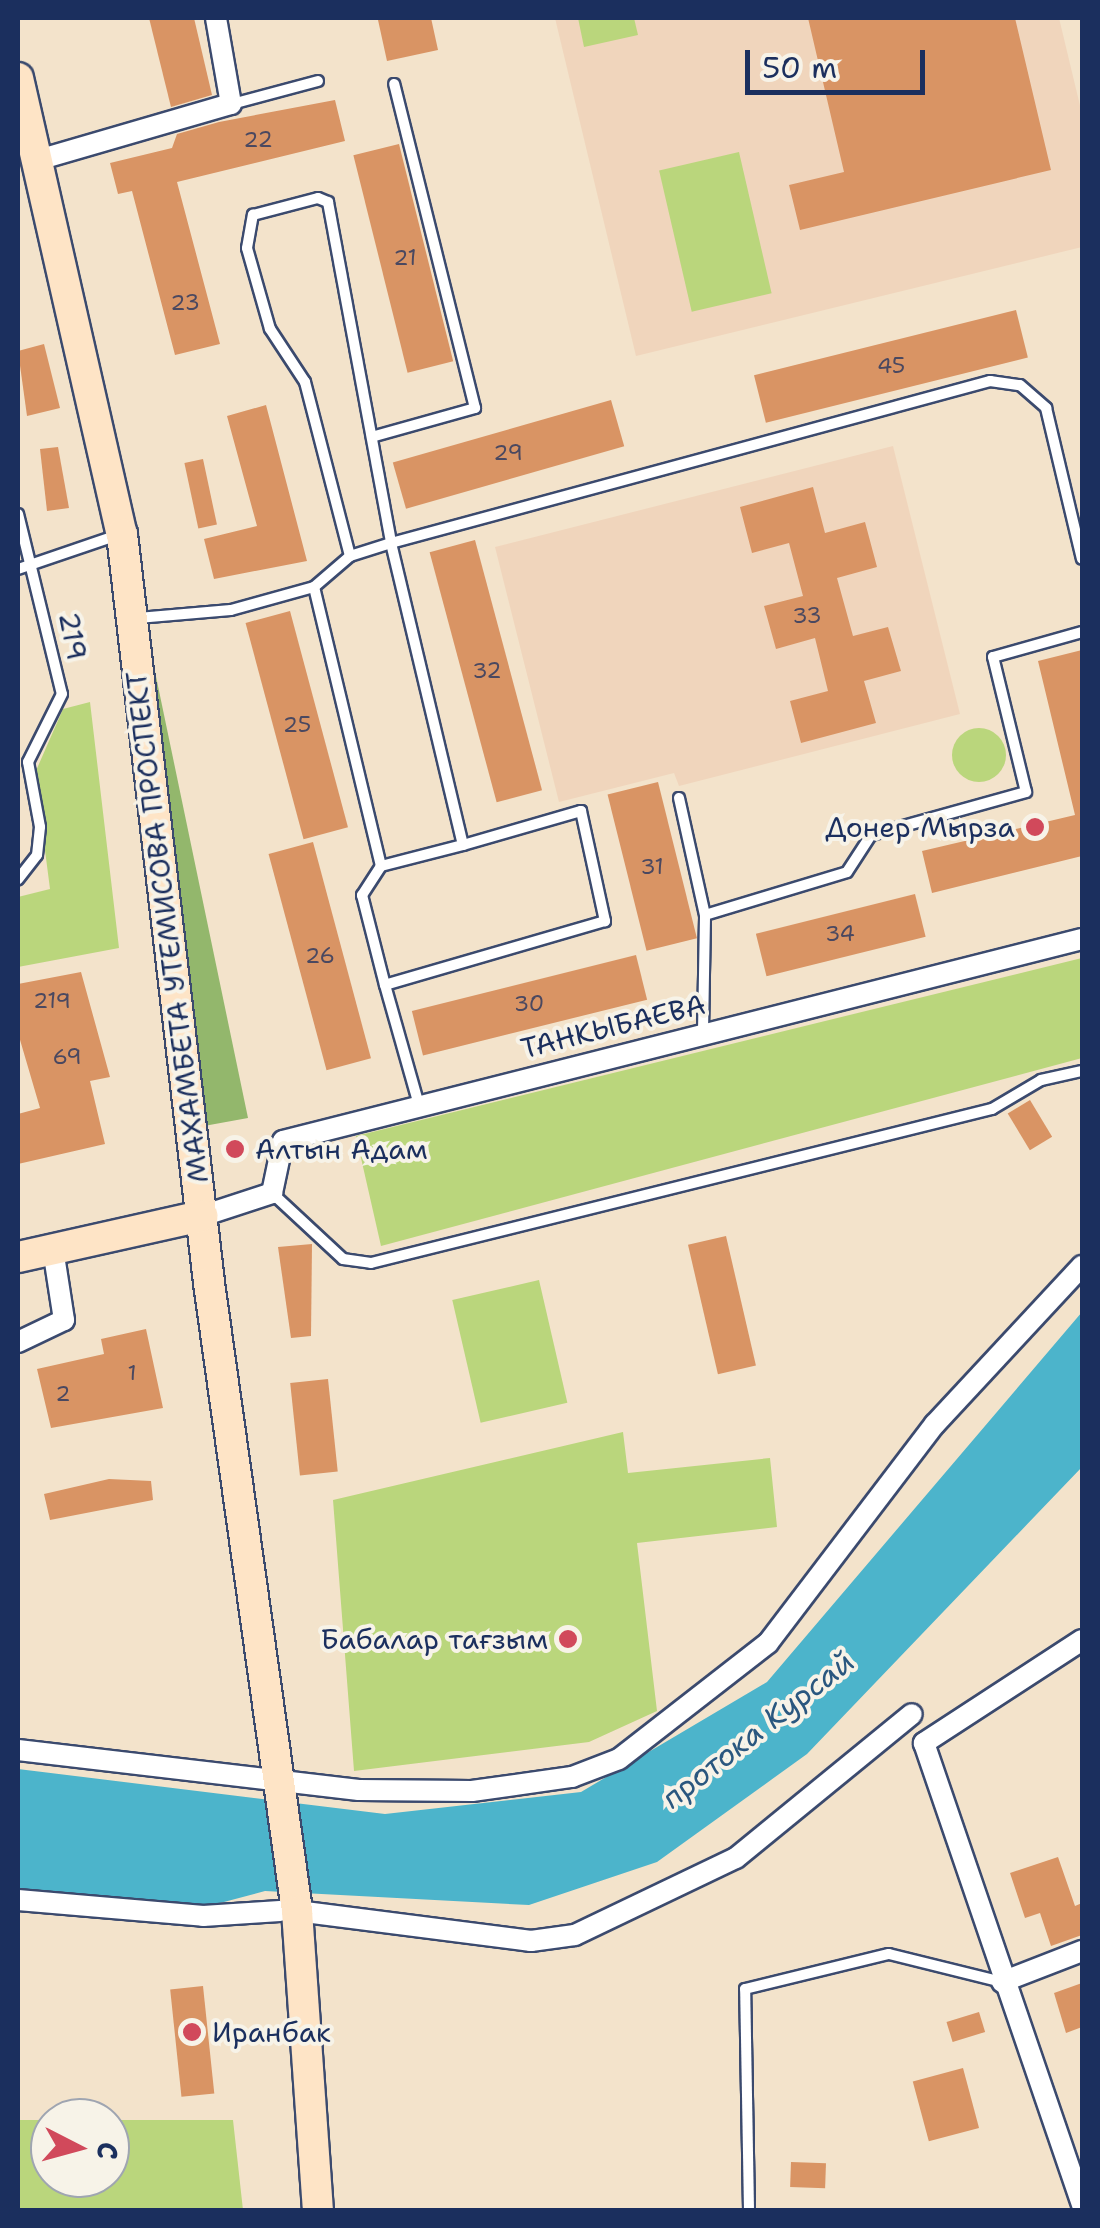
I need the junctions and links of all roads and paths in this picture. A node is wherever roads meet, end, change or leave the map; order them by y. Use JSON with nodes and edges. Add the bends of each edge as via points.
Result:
{"nodes":[{"id":1,"x":216,"y":18,"type":"edge"},
{"id":2,"x":318,"y":81,"type":"dead end"},
{"id":3,"x":394,"y":84,"type":"dead end"},
{"id":4,"x":20,"y":98,"type":"edge"},
{"id":5,"x":231,"y":104,"type":"junction"},
{"id":6,"x":38,"y":160,"type":"junction"},
{"id":7,"x":375,"y":436,"type":"junction"},
{"id":8,"x":18,"y":514,"type":"edge"},
{"id":9,"x":122,"y":534,"type":"junction"},
{"id":10,"x":391,"y":543,"type":"junction"},
{"id":11,"x":350,"y":556,"type":"junction"},
{"id":12,"x":1082,"y":559,"type":"edge"},
{"id":13,"x":37,"y":565,"type":"junction"},
{"id":14,"x":18,"y":569,"type":"edge"},
{"id":15,"x":314,"y":586,"type":"junction"},
{"id":16,"x":132,"y":618,"type":"junction"},
{"id":17,"x":1082,"y":632,"type":"edge"},
{"id":18,"x":679,"y":798,"type":"dead end"},
{"id":19,"x":462,"y":845,"type":"junction"},
{"id":20,"x":381,"y":866,"type":"junction"},
{"id":21,"x":18,"y":879,"type":"edge"},
{"id":22,"x":705,"y":915,"type":"junction"},
{"id":23,"x":1082,"y":939,"type":"edge"},
{"id":24,"x":386,"y":984,"type":"junction"},
{"id":25,"x":703,"y":1032,"type":"junction"},
{"id":26,"x":1082,"y":1071,"type":"edge"},
{"id":27,"x":418,"y":1102,"type":"junction"},
{"id":28,"x":272,"y":1192,"type":"junction"},
{"id":29,"x":202,"y":1216,"type":"junction"},
{"id":30,"x":53,"y":1249,"type":"junction"},
{"id":31,"x":18,"y":1257,"type":"edge"},
{"id":32,"x":1082,"y":1266,"type":"edge"},
{"id":33,"x":18,"y":1342,"type":"edge"},
{"id":34,"x":1082,"y":1640,"type":"edge"},
{"id":35,"x":912,"y":1714,"type":"dead end"},
{"id":36,"x":18,"y":1750,"type":"edge"},
{"id":37,"x":280,"y":1782,"type":"junction"},
{"id":38,"x":18,"y":1900,"type":"edge"},
{"id":39,"x":288,"y":1911,"type":"junction"},
{"id":40,"x":1082,"y":1952,"type":"edge"},
{"id":41,"x":1002,"y":1982,"type":"junction"},
{"id":42,"x":1082,"y":2205,"type":"edge"},
{"id":43,"x":318,"y":2210,"type":"edge"},
{"id":44,"x":750,"y":2210,"type":"edge"}],
"edges":[{"from":1,"to":5,"type":"street"},
{"from":2,"to":5,"type":"lane"},
{"from":3,"to":7,"type":"lane","via":[[476,408]]},
{"from":4,"to":6,"type":"street","name":"МАХАМБЕТА УТЕМИСОВА ПРОСПЕКТ"},
{"from":5,"to":6,"type":"street"},
{"from":6,"to":9,"type":"street","name":"МАХАМБЕТА УТЕМИСОВА ПРОСПЕКТ"},
{"from":7,"to":10,"type":"lane"},
{"from":7,"to":11,"type":"lane","via":[[328,202],[253,215],[247,248],[270,330],[305,382]]},
{"from":8,"to":13,"type":"lane","name":"219"},
{"from":9,"to":13,"type":"lane"},
{"from":9,"to":16,"type":"street","name":"МАХАМБЕТА УТЕМИСОВА ПРОСПЕКТ"},
{"from":10,"to":11,"type":"lane"},
{"from":10,"to":12,"type":"lane","via":[[990,381],[1020,385],[1046,408]]},
{"from":10,"to":19,"type":"lane"},
{"from":11,"to":15,"type":"lane"},
{"from":13,"to":14,"type":"lane"},
{"from":13,"to":21,"type":"lane","name":"219","via":[[62,694],[28,762],[40,827],[36,855]]},
{"from":15,"to":16,"type":"lane","via":[[231,610]]},
{"from":15,"to":20,"type":"lane"},
{"from":16,"to":29,"type":"street","name":"МАХАМБЕТА УТЕМИСОВА ПРОСПЕКТ"},
{"from":17,"to":22,"type":"lane","via":[[993,657],[1026,792],[871,836],[847,872]]},
{"from":18,"to":22,"type":"lane"},
{"from":19,"to":20,"type":"lane"},
{"from":19,"to":24,"type":"lane","via":[[581,811],[605,921]]},
{"from":20,"to":24,"type":"lane","via":[[362,895]]},
{"from":22,"to":25,"type":"lane"},
{"from":23,"to":25,"type":"street","name":"ТАНКЫБАЕВА"},
{"from":24,"to":27,"type":"lane"},
{"from":25,"to":27,"type":"street","name":"ТАНКЫБАЕВА"},
{"from":26,"to":28,"type":"lane","via":[[1041,1080],[992,1109],[371,1263],[343,1258]]},
{"from":27,"to":28,"type":"street","name":"ТАНКЫБАЕВА","via":[[283,1141]]},
{"from":28,"to":29,"type":"street"},
{"from":29,"to":30,"type":"street"},
{"from":29,"to":37,"type":"street","name":"МАХАМБЕТА УТЕМИСОВА ПРОСПЕКТ"},
{"from":30,"to":31,"type":"street"},
{"from":30,"to":33,"type":"street","via":[[64,1320]]},
{"from":32,"to":37,"type":"street","via":[[935,1424],[768,1643],[618,1758],[572,1776],[472,1791]]},
{"from":34,"to":41,"type":"street","via":[[924,1743]]},
{"from":35,"to":39,"type":"street","via":[[736,1858],[576,1936],[531,1941]]},
{"from":36,"to":37,"type":"street"},
{"from":37,"to":39,"type":"street","name":"МАХАМБЕТА УТЕМИСОВА ПРОСПЕКТ"},
{"from":38,"to":39,"type":"street","via":[[203,1916]]},
{"from":39,"to":43,"type":"street","name":"МАХАМБЕТА УТЕМИСОВА ПРОСПЕКТ"},
{"from":40,"to":41,"type":"street"},
{"from":41,"to":42,"type":"street"},
{"from":41,"to":44,"type":"lane","via":[[889,1954],[745,1989]]}]}
